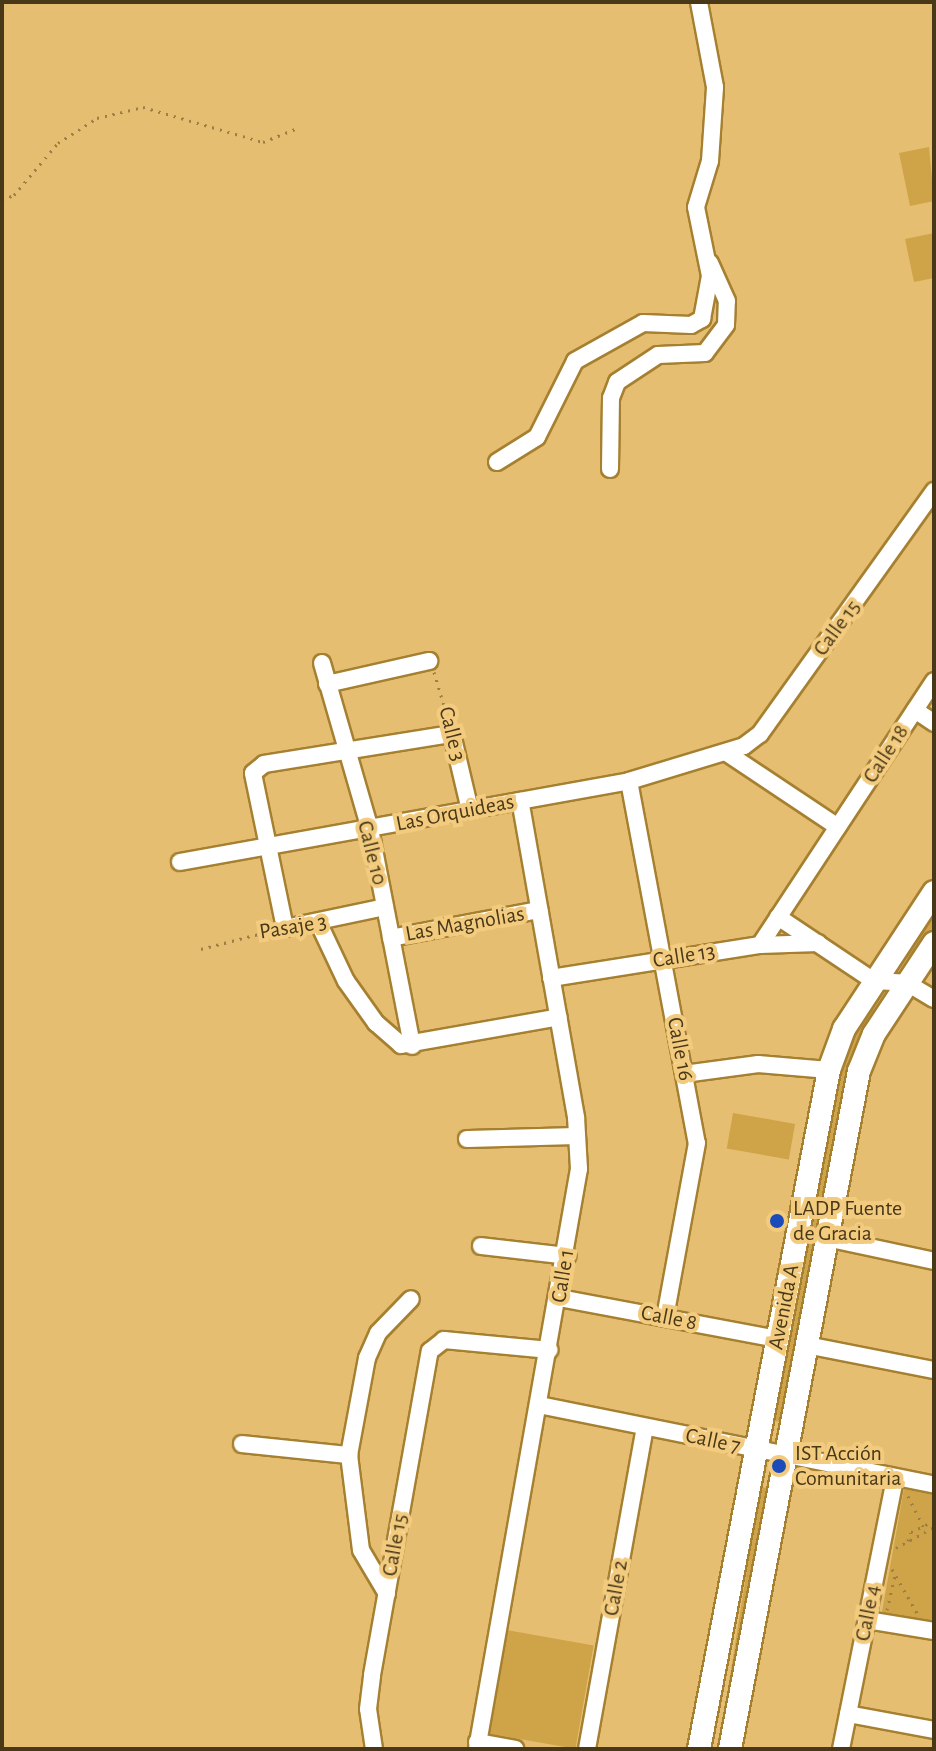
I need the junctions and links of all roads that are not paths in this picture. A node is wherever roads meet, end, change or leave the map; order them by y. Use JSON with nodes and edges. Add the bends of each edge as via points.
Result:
{"nodes":[{"id":1,"x":699,"y":2,"type":"edge"},
{"id":2,"x":705,"y":255,"type":"junction"},
{"id":3,"x":497,"y":462,"type":"dead end"},
{"id":4,"x":610,"y":469,"type":"dead end"},
{"id":5,"x":934,"y":491,"type":"edge"},
{"id":6,"x":429,"y":661,"type":"road end"},
{"id":7,"x":322,"y":663,"type":"dead end"},
{"id":8,"x":934,"y":681,"type":"edge"},
{"id":9,"x":327,"y":684,"type":"junction"},
{"id":10,"x":915,"y":710,"type":"junction"},
{"id":11,"x":934,"y":723,"type":"edge"},
{"id":12,"x":344,"y":752,"type":"junction"},
{"id":13,"x":727,"y":753,"type":"junction"},
{"id":14,"x":629,"y":781,"type":"junction"},
{"id":15,"x":520,"y":801,"type":"junction"},
{"id":16,"x":470,"y":810,"type":"junction"},
{"id":17,"x":838,"y":827,"type":"junction"},
{"id":18,"x":370,"y":829,"type":"junction"},
{"id":19,"x":269,"y":845,"type":"junction"},
{"id":20,"x":180,"y":862,"type":"dead end"},
{"id":21,"x":934,"y":892,"type":"edge"},
{"id":22,"x":385,"y":907,"type":"junction"},
{"id":23,"x":539,"y":910,"type":"junction"},
{"id":24,"x":778,"y":917,"type":"junction"},
{"id":25,"x":319,"y":924,"type":"junction"},
{"id":26,"x":391,"y":938,"type":"junction"},
{"id":27,"x":818,"y":943,"type":"junction"},
{"id":28,"x":934,"y":943,"type":"edge"},
{"id":29,"x":760,"y":945,"type":"junction"},
{"id":30,"x":662,"y":959,"type":"junction"},
{"id":31,"x":551,"y":978,"type":"junction"},
{"id":32,"x":874,"y":981,"type":"junction"},
{"id":33,"x":907,"y":983,"type":"junction"},
{"id":34,"x":934,"y":999,"type":"edge"},
{"id":35,"x":559,"y":1017,"type":"junction"},
{"id":36,"x":412,"y":1046,"type":"junction"},
{"id":37,"x":829,"y":1070,"type":"junction"},
{"id":38,"x":684,"y":1074,"type":"junction"},
{"id":39,"x":577,"y":1136,"type":"junction"},
{"id":40,"x":467,"y":1139,"type":"dead end"},
{"id":41,"x":827,"y":1238,"type":"junction"},
{"id":42,"x":481,"y":1246,"type":"dead end"},
{"id":43,"x":567,"y":1256,"type":"junction"},
{"id":44,"x":934,"y":1261,"type":"edge"},
{"id":45,"x":560,"y":1298,"type":"junction"},
{"id":46,"x":411,"y":1299,"type":"dead end"},
{"id":47,"x":665,"y":1317,"type":"junction"},
{"id":48,"x":778,"y":1339,"type":"junction"},
{"id":49,"x":806,"y":1345,"type":"junction"},
{"id":50,"x":550,"y":1350,"type":"junction"},
{"id":51,"x":934,"y":1370,"type":"edge"},
{"id":52,"x":539,"y":1405,"type":"junction"},
{"id":53,"x":645,"y":1427,"type":"junction"},
{"id":54,"x":242,"y":1444,"type":"dead end"},
{"id":55,"x":756,"y":1450,"type":"junction"},
{"id":56,"x":349,"y":1455,"type":"junction"},
{"id":57,"x":784,"y":1458,"type":"junction"},
{"id":58,"x":895,"y":1478,"type":"junction"},
{"id":59,"x":927,"y":1490,"type":"edge"},
{"id":60,"x":387,"y":1594,"type":"junction"},
{"id":61,"x":867,"y":1620,"type":"junction"},
{"id":62,"x":928,"y":1627,"type":"edge"},
{"id":63,"x":848,"y":1714,"type":"junction"},
{"id":64,"x":934,"y":1730,"type":"edge"},
{"id":65,"x":477,"y":1745,"type":"edge"},
{"id":66,"x":374,"y":1749,"type":"edge"},
{"id":67,"x":515,"y":1749,"type":"edge"},
{"id":68,"x":587,"y":1749,"type":"edge"},
{"id":69,"x":699,"y":1749,"type":"edge"},
{"id":70,"x":730,"y":1749,"type":"edge"},
{"id":71,"x":841,"y":1749,"type":"edge"}],
"edges":[{"from":1,"to":2,"type":"street","via":[[715,87],[710,161],[696,207]]},
{"from":2,"to":3,"type":"street","via":[[710,276],[702,319],[691,325],[643,323],[575,361],[537,437]]},
{"from":2,"to":4,"type":"street","via":[[727,301],[726,325],[705,353],[658,355],[617,382],[611,398]]},
{"from":5,"to":13,"type":"street","name":"Calle 15","via":[[760,734]]},
{"from":6,"to":9,"type":"street"},
{"from":7,"to":9,"type":"street","name":"Calle 10"},
{"from":8,"to":10,"type":"street","name":"Calle 18"},
{"from":9,"to":12,"type":"street","name":"Calle 10"},
{"from":10,"to":11,"type":"street"},
{"from":10,"to":17,"type":"street","name":"Calle 18"},
{"from":12,"to":16,"type":"street","name":"Calle 3","via":[[452,734]]},
{"from":12,"to":18,"type":"street","name":"Calle 10"},
{"from":12,"to":19,"type":"street","via":[[264,764],[253,773]]},
{"from":13,"to":14,"type":"street","name":"Las Orquideas"},
{"from":13,"to":17,"type":"street"},
{"from":14,"to":15,"type":"street","name":"Las Orquideas"},
{"from":14,"to":30,"type":"street","name":"Calle 16"},
{"from":15,"to":16,"type":"street","name":"Las Orquideas"},
{"from":15,"to":23,"type":"street","name":"Calle 1"},
{"from":16,"to":18,"type":"street","name":"Las Orquideas"},
{"from":17,"to":24,"type":"street","name":"Calle 18"},
{"from":18,"to":19,"type":"street","name":"Las Orquideas"},
{"from":18,"to":22,"type":"street","name":"Calle 10"},
{"from":19,"to":20,"type":"street","name":"Las Orquideas"},
{"from":19,"to":25,"type":"street","name":"Pasaje 3","via":[[285,928]]},
{"from":21,"to":32,"type":"main road","name":"Avenida A"},
{"from":22,"to":25,"type":"street","name":"Pasaje 3"},
{"from":22,"to":26,"type":"street","name":"Calle 10"},
{"from":23,"to":26,"type":"street","name":"Las Magnolias"},
{"from":23,"to":31,"type":"street","name":"Calle 1"},
{"from":24,"to":27,"type":"street"},
{"from":24,"to":29,"type":"street","name":"Calle 18"},
{"from":25,"to":36,"type":"street","via":[[346,981],[376,1023],[390,1039]]},
{"from":26,"to":36,"type":"street","name":"Calle 10"},
{"from":27,"to":29,"type":"street","name":"Calle 13"},
{"from":27,"to":32,"type":"street"},
{"from":28,"to":33,"type":"main road","name":"Avenida A"},
{"from":29,"to":30,"type":"street","name":"Calle 13"},
{"from":30,"to":31,"type":"street","name":"Calle 13"},
{"from":30,"to":38,"type":"street","name":"Calle 16"},
{"from":31,"to":35,"type":"street","name":"Calle 1"},
{"from":32,"to":33,"type":"street"},
{"from":32,"to":37,"type":"main road","name":"Avenida A","via":[[844,1029]]},
{"from":33,"to":34,"type":"street"},
{"from":33,"to":41,"type":"main road","name":"Avenida A","via":[[864,1053]]},
{"from":35,"to":36,"type":"street"},
{"from":35,"to":39,"type":"street","name":"Calle 1"},
{"from":37,"to":38,"type":"street","via":[[758,1064]]},
{"from":37,"to":48,"type":"main road","name":"Avenida A"},
{"from":38,"to":47,"type":"street","name":"Calle 16","via":[[696,1165]]},
{"from":39,"to":40,"type":"street"},
{"from":39,"to":43,"type":"street","name":"Calle 1","via":[[579,1169]]},
{"from":41,"to":44,"type":"street"},
{"from":41,"to":49,"type":"main road","name":"Avenida A"},
{"from":42,"to":43,"type":"street"},
{"from":43,"to":45,"type":"street","name":"Calle 1"},
{"from":45,"to":47,"type":"street","name":"Calle 8"},
{"from":45,"to":50,"type":"street","name":"Calle 1"},
{"from":46,"to":56,"type":"street","via":[[378,1333],[367,1358]]},
{"from":47,"to":48,"type":"street","name":"Calle 8"},
{"from":48,"to":55,"type":"main road","name":"Avenida A"},
{"from":49,"to":51,"type":"street"},
{"from":49,"to":57,"type":"main road","name":"Avenida A"},
{"from":50,"to":52,"type":"street","name":"Calle 1"},
{"from":50,"to":60,"type":"street","name":"Calle 15","via":[[435,1344]]},
{"from":52,"to":53,"type":"street","name":"Calle 7"},
{"from":52,"to":65,"type":"street","name":"Calle 1"},
{"from":53,"to":55,"type":"street","name":"Calle 7"},
{"from":53,"to":68,"type":"street","name":"Calle 2"},
{"from":54,"to":56,"type":"street"},
{"from":55,"to":57,"type":"street","name":"Calle 7"},
{"from":55,"to":69,"type":"main road","name":"Avenida A"},
{"from":56,"to":60,"type":"street","via":[[350,1496],[361,1550]]},
{"from":57,"to":58,"type":"street","name":"Calle 7"},
{"from":57,"to":70,"type":"main road","name":"Avenida A"},
{"from":58,"to":59,"type":"street","name":"Calle 7"},
{"from":58,"to":61,"type":"street","name":"Calle 4"},
{"from":60,"to":66,"type":"street","name":"Calle 15","via":[[368,1709]]},
{"from":61,"to":62,"type":"street"},
{"from":61,"to":63,"type":"street","name":"Calle 4"},
{"from":63,"to":64,"type":"street"},
{"from":63,"to":71,"type":"street","name":"Calle 4"},
{"from":65,"to":67,"type":"street"}]}
